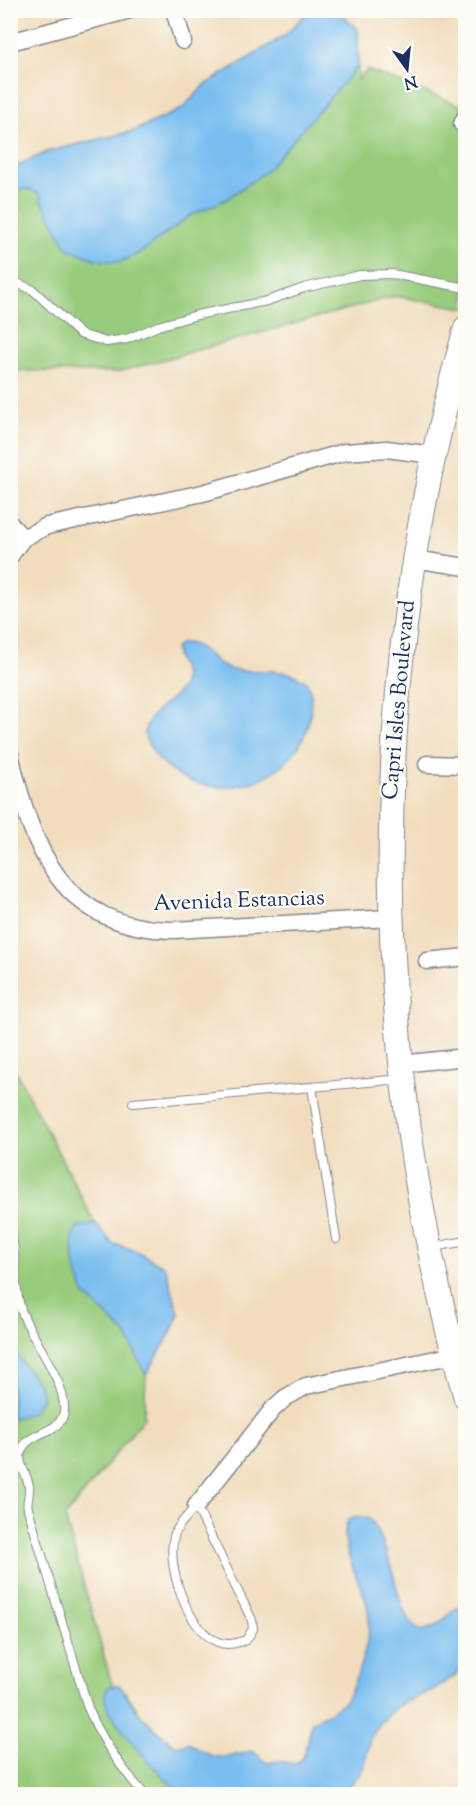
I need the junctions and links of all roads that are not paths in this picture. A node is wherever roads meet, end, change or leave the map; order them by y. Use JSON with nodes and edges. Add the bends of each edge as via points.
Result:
{"nodes":[{"id":1,"x":130,"y":10,"type":"edge"},
{"id":2,"x":174,"y":10,"type":"edge"},
{"id":3,"x":183,"y":41,"type":"dead end"},
{"id":4,"x":10,"y":42,"type":"edge"},
{"id":5,"x":10,"y":280,"type":"edge"},
{"id":6,"x":465,"y":288,"type":"edge"},
{"id":7,"x":465,"y":328,"type":"edge"},
{"id":8,"x":433,"y":455,"type":"junction"},
{"id":9,"x":10,"y":524,"type":"edge"},
{"id":10,"x":23,"y":538,"type":"junction"},
{"id":11,"x":10,"y":556,"type":"edge"},
{"id":12,"x":414,"y":559,"type":"junction"},
{"id":13,"x":465,"y":567,"type":"edge"},
{"id":14,"x":10,"y":754,"type":"edge"},
{"id":15,"x":427,"y":764,"type":"dead end"},
{"id":16,"x":465,"y":765,"type":"edge"},
{"id":17,"x":391,"y":918,"type":"junction"},
{"id":18,"x":465,"y":957,"type":"edge"},
{"id":19,"x":427,"y":961,"type":"dead end"},
{"id":20,"x":465,"y":1057,"type":"edge"},
{"id":21,"x":401,"y":1071,"type":"junction"},
{"id":22,"x":312,"y":1087,"type":"junction"},
{"id":23,"x":133,"y":1103,"type":"dead end"},
{"id":24,"x":10,"y":1223,"type":"edge"},
{"id":25,"x":336,"y":1239,"type":"dead end"},
{"id":26,"x":465,"y":1241,"type":"edge"},
{"id":27,"x":430,"y":1247,"type":"junction"},
{"id":28,"x":455,"y":1356,"type":"junction"},
{"id":29,"x":465,"y":1398,"type":"edge"},
{"id":30,"x":196,"y":1506,"type":"junction"},
{"id":31,"x":144,"y":1794,"type":"edge"}],
"edges":[{"from":1,"to":4,"type":"street"},
{"from":2,"to":3,"type":"street"},
{"from":5,"to":6,"type":"lane","via":[[33,290],[80,334],[106,342],[360,275],[392,273]]},
{"from":7,"to":8,"type":"street","name":"Capri Isles Boulevard"},
{"from":8,"to":10,"type":"street","via":[[387,449],[345,452],[203,493],[47,526]]},
{"from":8,"to":12,"type":"street","name":"Capri Isles Boulevard"},
{"from":9,"to":10,"type":"street"},
{"from":10,"to":11,"type":"street"},
{"from":12,"to":13,"type":"street"},
{"from":12,"to":17,"type":"street","name":"Capri Isles Boulevard","via":[[394,724]]},
{"from":14,"to":17,"type":"street","name":"Avenida Estancias","via":[[30,824],[50,867],[83,902],[119,922],[174,930]]},
{"from":15,"to":16,"type":"street"},
{"from":17,"to":21,"type":"street","name":"Capri Isles Boulevard"},
{"from":18,"to":19,"type":"street"},
{"from":20,"to":21,"type":"street"},
{"from":21,"to":22,"type":"lane"},
{"from":21,"to":27,"type":"street","name":"Capri Isles Boulevard"},
{"from":22,"to":23,"type":"lane"},
{"from":22,"to":25,"type":"lane"},
{"from":24,"to":31,"type":"lane","via":[[21,1310],[59,1386],[64,1408],[58,1424],[29,1439],[21,1452],[21,1465],[29,1484],[28,1509],[88,1708],[112,1755]]},
{"from":26,"to":27,"type":"lane"},
{"from":27,"to":28,"type":"street","name":"Capri Isles Boulevard"},
{"from":28,"to":29,"type":"street","name":"Capri Isles Boulevard"},
{"from":28,"to":30,"type":"street","via":[[318,1382],[285,1398]]},
{"from":30,"to":30,"type":"lane","via":[[175,1532],[171,1547],[177,1584],[207,1636],[219,1643],[246,1640],[253,1629],[252,1620]]}]}
